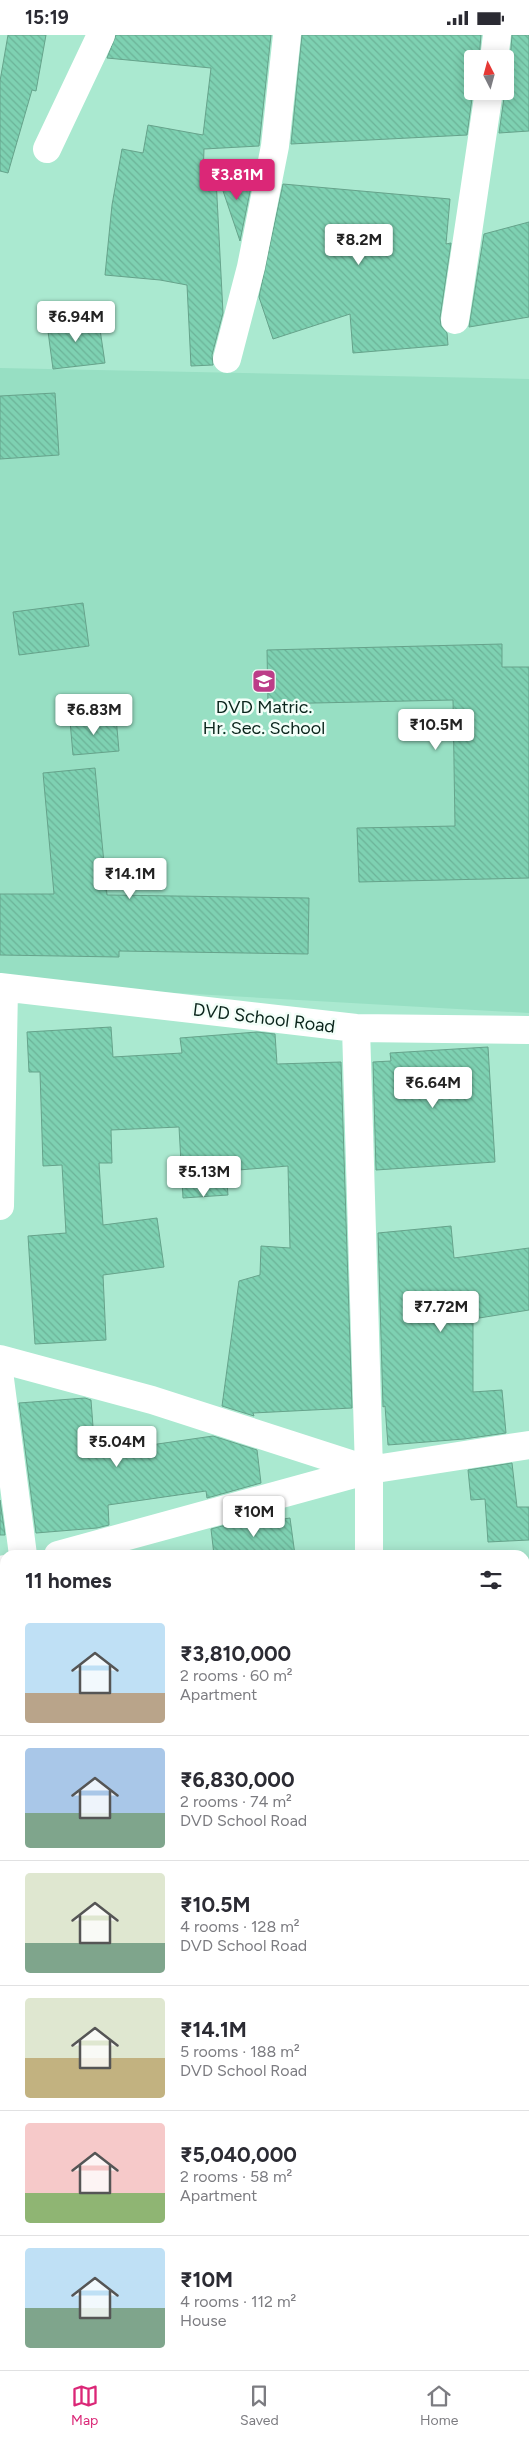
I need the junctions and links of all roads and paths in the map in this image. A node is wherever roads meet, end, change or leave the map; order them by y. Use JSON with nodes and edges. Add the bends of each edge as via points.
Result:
{"nodes":[{"id":1,"x":101,"y":35,"type":"edge"},
{"id":2,"x":287,"y":35,"type":"edge"},
{"id":3,"x":497,"y":35,"type":"edge"},
{"id":4,"x":495,"y":50,"type":"edge"},
{"id":5,"x":488,"y":100,"type":"edge"},
{"id":6,"x":47,"y":149,"type":"dead end"},
{"id":7,"x":456,"y":320,"type":"dead end"},
{"id":8,"x":227,"y":359,"type":"dead end"},
{"id":9,"x":2,"y":987,"type":"edge"},
{"id":10,"x":356,"y":1028,"type":"junction"},
{"id":11,"x":529,"y":1030,"type":"edge"},
{"id":12,"x":0,"y":1205,"type":"edge"},
{"id":13,"x":0,"y":1359,"type":"edge"},
{"id":14,"x":0,"y":1379,"type":"edge"},
{"id":15,"x":529,"y":1445,"type":"edge"},
{"id":16,"x":369,"y":1470,"type":"junction"},
{"id":17,"x":22,"y":1550,"type":"edge"},
{"id":18,"x":76,"y":1550,"type":"edge"},
{"id":19,"x":369,"y":1550,"type":"edge"}],
"edges":[{"from":1,"to":6,"type":"street"},
{"from":2,"to":8,"type":"street","via":[[275,147],[251,267]]},
{"from":3,"to":4,"type":"street"},
{"from":5,"to":7,"type":"street"},
{"from":9,"to":10,"type":"street","name":"DVD School Road"},
{"from":9,"to":12,"type":"street"},
{"from":10,"to":11,"type":"street","name":"DVD School Road"},
{"from":10,"to":16,"type":"street"},
{"from":13,"to":16,"type":"street","via":[[152,1400]]},
{"from":14,"to":17,"type":"street"},
{"from":15,"to":16,"type":"street"},
{"from":16,"to":18,"type":"street"},
{"from":16,"to":19,"type":"street"}]}
